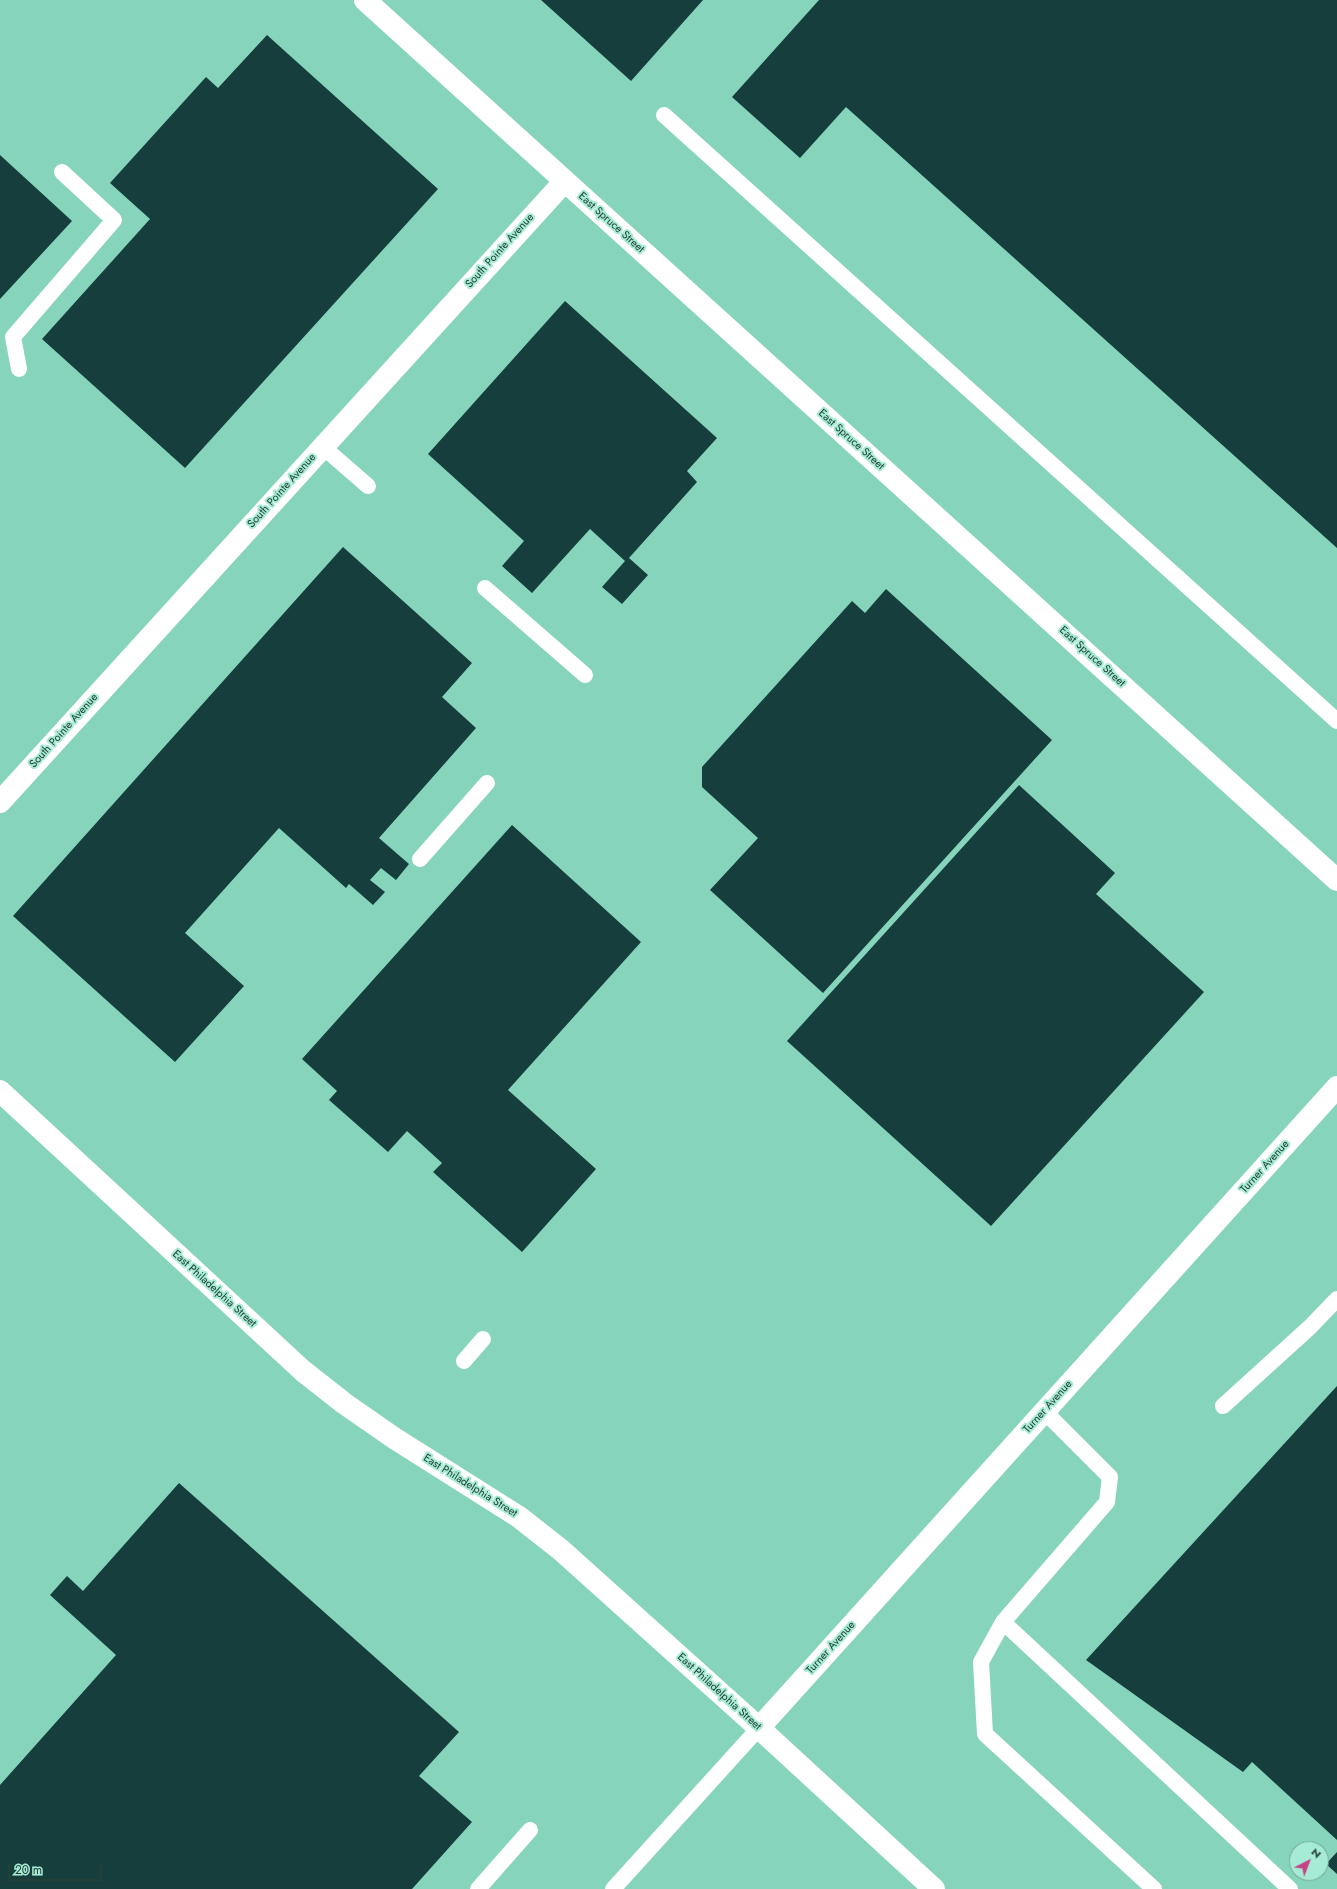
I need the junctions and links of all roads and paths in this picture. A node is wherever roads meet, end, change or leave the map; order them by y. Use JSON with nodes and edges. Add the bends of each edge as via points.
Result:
{"nodes":[{"id":1,"x":365,"y":0,"type":"edge"},
{"id":2,"x":664,"y":115,"type":"dead end"},
{"id":3,"x":62,"y":172,"type":"dead end"},
{"id":4,"x":565,"y":180,"type":"junction"},
{"id":5,"x":18,"y":369,"type":"dead end"},
{"id":6,"x":323,"y":447,"type":"junction"},
{"id":7,"x":368,"y":486,"type":"dead end"},
{"id":8,"x":485,"y":588,"type":"dead end"},
{"id":9,"x":585,"y":675,"type":"dead end"},
{"id":10,"x":1337,"y":721,"type":"edge"},
{"id":11,"x":488,"y":783,"type":"dead end"},
{"id":12,"x":0,"y":802,"type":"edge"},
{"id":13,"x":420,"y":858,"type":"dead end"},
{"id":14,"x":1337,"y":880,"type":"edge"},
{"id":15,"x":1337,"y":1087,"type":"edge"},
{"id":16,"x":0,"y":1091,"type":"edge"},
{"id":17,"x":1337,"y":1300,"type":"edge"},
{"id":18,"x":483,"y":1339,"type":"dead end"},
{"id":19,"x":464,"y":1361,"type":"dead end"},
{"id":20,"x":1223,"y":1406,"type":"dead end"},
{"id":21,"x":1044,"y":1412,"type":"junction"},
{"id":22,"x":1003,"y":1622,"type":"junction"},
{"id":23,"x":759,"y":1728,"type":"junction"},
{"id":24,"x":530,"y":1830,"type":"dead end"},
{"id":25,"x":478,"y":1889,"type":"edge"},
{"id":26,"x":613,"y":1889,"type":"edge"},
{"id":27,"x":934,"y":1889,"type":"edge"},
{"id":28,"x":1154,"y":1889,"type":"edge"},
{"id":29,"x":1290,"y":1889,"type":"edge"}],
"edges":[{"from":1,"to":4,"type":"street","name":"East Spruce Street"},
{"from":2,"to":10,"type":"lane"},
{"from":3,"to":5,"type":"lane","via":[[114,220],[13,337]]},
{"from":4,"to":6,"type":"street","name":"South Pointe Avenue"},
{"from":4,"to":14,"type":"street","name":"East Spruce Street"},
{"from":6,"to":7,"type":"lane"},
{"from":6,"to":12,"type":"street","name":"South Pointe Avenue"},
{"from":8,"to":9,"type":"lane"},
{"from":11,"to":13,"type":"lane"},
{"from":15,"to":21,"type":"street","name":"Turner Avenue"},
{"from":16,"to":23,"type":"street","name":"East Philadelphia Street","via":[[303,1371],[394,1438],[519,1517],[555,1545]]},
{"from":17,"to":20,"type":"lane"},
{"from":18,"to":19,"type":"lane"},
{"from":21,"to":22,"type":"lane","via":[[1110,1477],[1107,1502]]},
{"from":21,"to":23,"type":"street","name":"Turner Avenue"},
{"from":22,"to":28,"type":"lane","via":[[981,1662],[985,1734]]},
{"from":22,"to":29,"type":"lane"},
{"from":23,"to":26,"type":"lane"},
{"from":23,"to":27,"type":"street","name":"East Philadelphia Street"},
{"from":24,"to":25,"type":"lane"}]}
